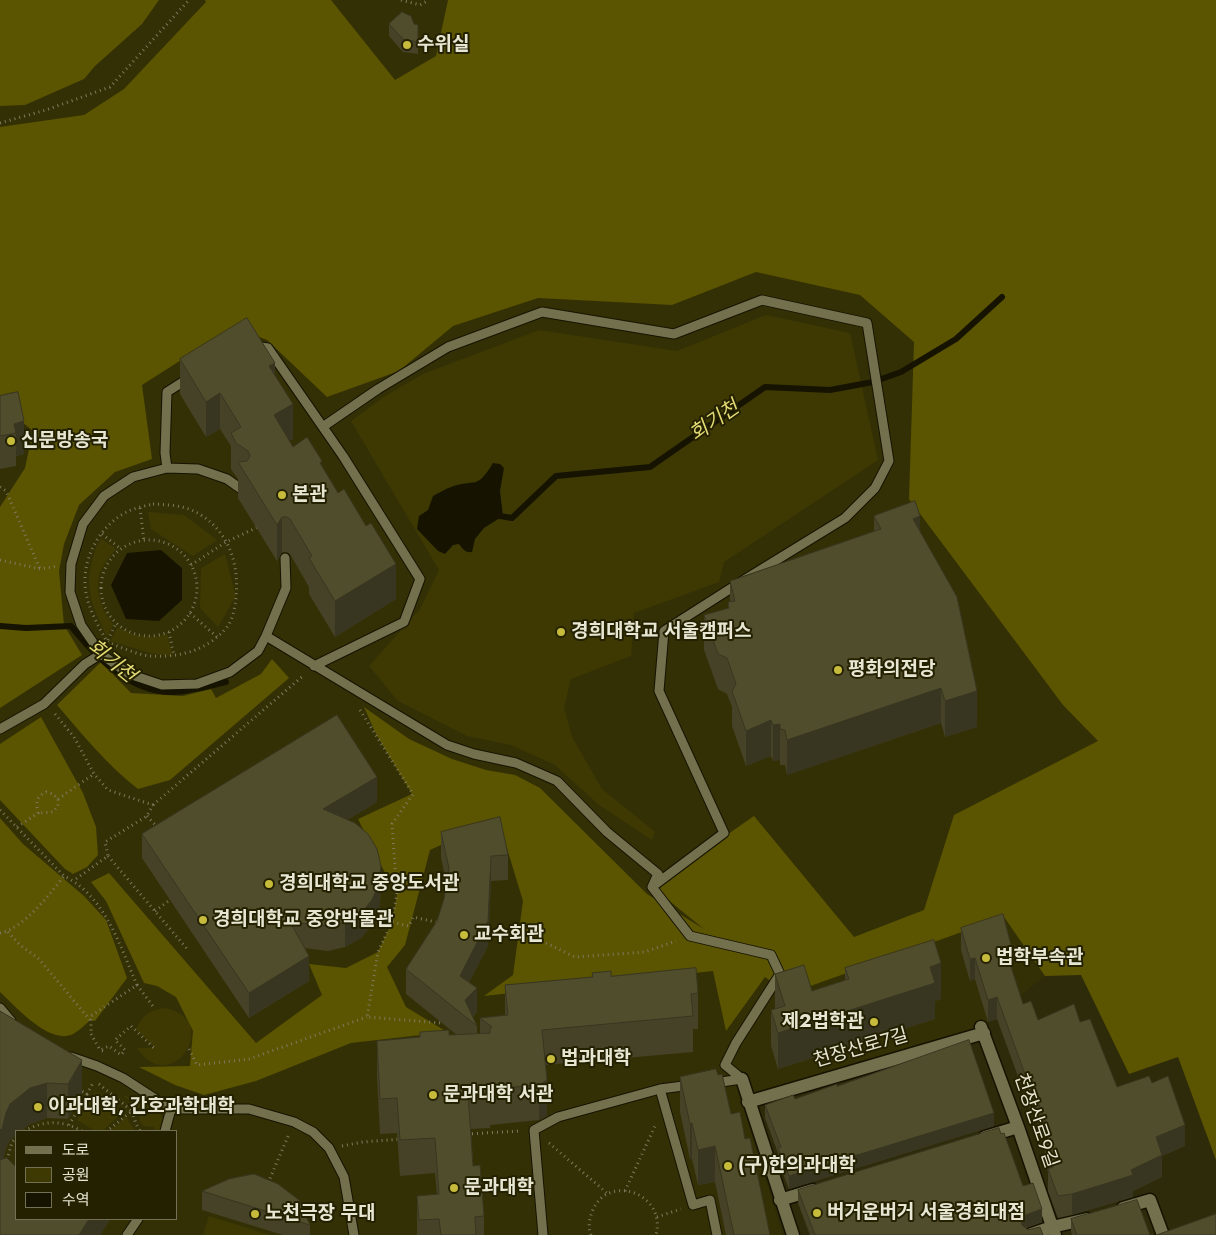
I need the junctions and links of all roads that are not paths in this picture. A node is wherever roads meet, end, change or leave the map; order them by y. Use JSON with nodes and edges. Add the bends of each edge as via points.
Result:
{"nodes":[{"id":1,"x":250,"y":346,"type":"edge"},
{"id":2,"x":200,"y":371,"type":"edge"},
{"id":3,"x":324,"y":426,"type":"junction"},
{"id":4,"x":167,"y":468,"type":"junction"},
{"id":5,"x":244,"y":491,"type":"edge"},
{"id":6,"x":284,"y":558,"type":"dead end"},
{"id":7,"x":266,"y":636,"type":"junction"},
{"id":8,"x":100,"y":654,"type":"junction"},
{"id":9,"x":314,"y":666,"type":"junction"},
{"id":10,"x":0,"y":729,"type":"edge"},
{"id":11,"x":652,"y":887,"type":"junction"},
{"id":12,"x":0,"y":1008,"type":"edge"},
{"id":13,"x":15,"y":1026,"type":"edge"},
{"id":14,"x":982,"y":1030,"type":"joint"},
{"id":15,"x":63,"y":1054,"type":"edge"},
{"id":16,"x":742,"y":1079,"type":"junction"},
{"id":17,"x":660,"y":1089,"type":"junction"},
{"id":18,"x":748,"y":1102,"type":"junction"},
{"id":19,"x":171,"y":1109,"type":"junction"},
{"id":20,"x":1018,"y":1127,"type":"junction"},
{"id":21,"x":165,"y":1130,"type":"edge"},
{"id":22,"x":971,"y":1141,"type":"edge"},
{"id":23,"x":828,"y":1185,"type":"edge"},
{"id":24,"x":780,"y":1200,"type":"junction"},
{"id":25,"x":137,"y":1220,"type":"edge"},
{"id":26,"x":1054,"y":1231,"type":"edge"},
{"id":27,"x":127,"y":1235,"type":"edge"},
{"id":28,"x":354,"y":1235,"type":"edge"},
{"id":29,"x":543,"y":1235,"type":"edge"},
{"id":30,"x":717,"y":1235,"type":"edge"},
{"id":31,"x":793,"y":1235,"type":"edge"},
{"id":32,"x":1029,"y":1235,"type":"edge"},
{"id":33,"x":1162,"y":1235,"type":"edge"}],
"edges":[{"from":1,"to":3,"type":"lane","via":[[268,348]]},
{"from":2,"to":4,"type":"lane","via":[[167,392]]},
{"from":3,"to":9,"type":"lane","via":[[420,579],[404,622]]},
{"from":3,"to":11,"type":"lane","via":[[448,347],[542,312],[674,334],[762,300],[867,322],[889,461],[874,488],[845,518],[664,631],[659,691],[724,833]]},
{"from":4,"to":5,"type":"lane","via":[[198,469],[227,479]]},
{"from":4,"to":8,"type":"lane","via":[[133,477],[104,496],[83,524],[71,564],[70,592],[81,625]]},
{"from":6,"to":7,"type":"lane","via":[[286,588]]},
{"from":7,"to":8,"type":"lane","via":[[258,651],[230,672],[197,684],[162,685],[129,674]]},
{"from":7,"to":9,"type":"lane"},
{"from":8,"to":10,"type":"lane","via":[[85,664],[44,704]]},
{"from":9,"to":11,"type":"lane","via":[[447,745],[516,762],[557,782],[607,832],[658,874]]},
{"from":11,"to":16,"type":"lane","via":[[690,936],[771,955],[780,974],[725,1065]]},
{"from":12,"to":13,"type":"lane"},
{"from":14,"to":18,"type":"street","name":"천장산로7길"},
{"from":14,"to":20,"type":"street","name":"천장산로9길"},
{"from":15,"to":19,"type":"lane","via":[[123,1078]]},
{"from":16,"to":17,"type":"lane"},
{"from":16,"to":18,"type":"street"},
{"from":17,"to":29,"type":"lane","via":[[558,1117],[534,1130]]},
{"from":17,"to":30,"type":"lane","via":[[693,1205],[710,1200]]},
{"from":18,"to":24,"type":"street"},
{"from":19,"to":21,"type":"lane"},
{"from":19,"to":28,"type":"lane","via":[[250,1109],[294,1122],[313,1132],[330,1148],[344,1177]]},
{"from":20,"to":22,"type":"street"},
{"from":20,"to":26,"type":"street","name":"천장산로9길"},
{"from":23,"to":24,"type":"street"},
{"from":24,"to":31,"type":"street"},
{"from":25,"to":27,"type":"lane"},
{"from":26,"to":32,"type":"street"},
{"from":26,"to":33,"type":"street","via":[[1150,1200]]}]}
